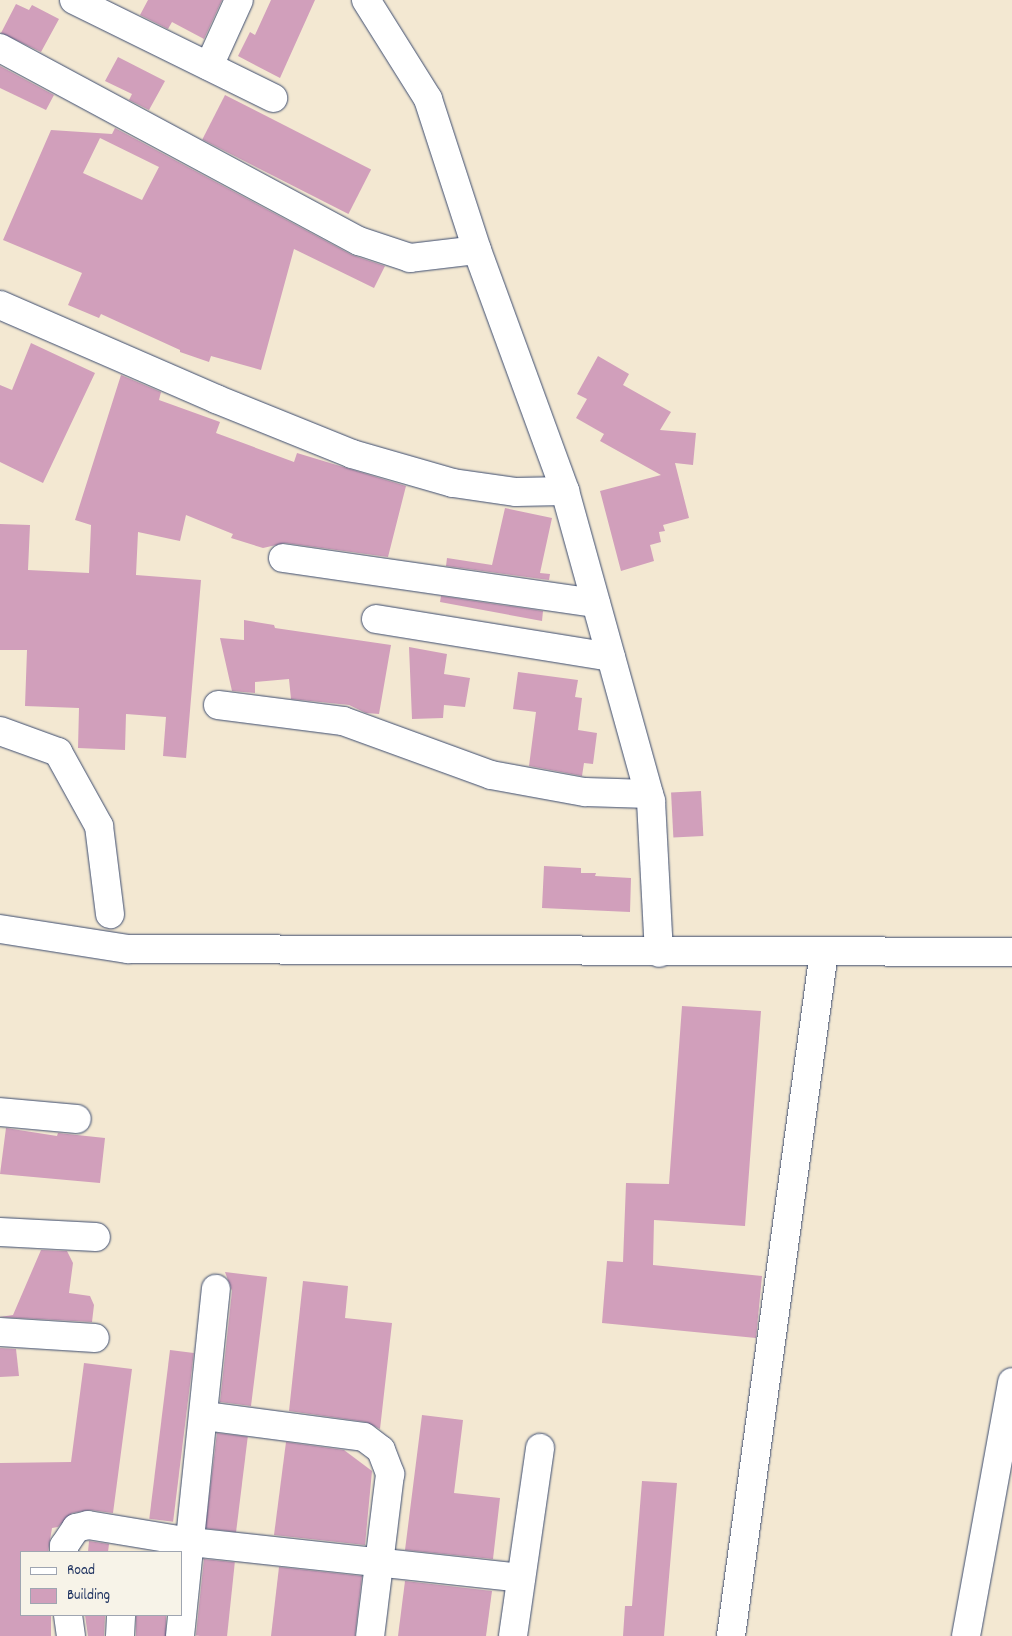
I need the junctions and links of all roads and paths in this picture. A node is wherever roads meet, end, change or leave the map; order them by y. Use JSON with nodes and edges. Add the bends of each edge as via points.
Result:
{"nodes":[{"id":1,"x":74,"y":0,"type":"edge"},
{"id":2,"x":239,"y":0,"type":"edge"},
{"id":3,"x":366,"y":0,"type":"edge"},
{"id":4,"x":0,"y":48,"type":"edge"},
{"id":5,"x":209,"y":66,"type":"junction"},
{"id":6,"x":273,"y":98,"type":"dead end"},
{"id":7,"x":477,"y":250,"type":"junction"},
{"id":8,"x":0,"y":305,"type":"edge"},
{"id":9,"x":565,"y":491,"type":"junction"},
{"id":10,"x":283,"y":558,"type":"dead end"},
{"id":11,"x":596,"y":602,"type":"junction"},
{"id":12,"x":376,"y":619,"type":"dead end"},
{"id":13,"x":611,"y":657,"type":"junction"},
{"id":14,"x":218,"y":704,"type":"dead end"},
{"id":15,"x":0,"y":731,"type":"edge"},
{"id":16,"x":649,"y":794,"type":"junction"},
{"id":17,"x":110,"y":914,"type":"dead end"},
{"id":18,"x":0,"y":929,"type":"edge"},
{"id":19,"x":659,"y":952,"type":"junction"},
{"id":20,"x":824,"y":952,"type":"junction"},
{"id":21,"x":1012,"y":952,"type":"edge"},
{"id":22,"x":0,"y":1112,"type":"edge"},
{"id":23,"x":77,"y":1119,"type":"dead end"},
{"id":24,"x":0,"y":1232,"type":"edge"},
{"id":25,"x":96,"y":1237,"type":"dead end"},
{"id":26,"x":216,"y":1289,"type":"dead end"},
{"id":27,"x":0,"y":1332,"type":"edge"},
{"id":28,"x":95,"y":1338,"type":"dead end"},
{"id":29,"x":1012,"y":1382,"type":"edge"},
{"id":30,"x":205,"y":1416,"type":"junction"},
{"id":31,"x":540,"y":1448,"type":"dead end"},
{"id":32,"x":126,"y":1542,"type":"edge"},
{"id":33,"x":191,"y":1542,"type":"junction"},
{"id":34,"x":64,"y":1551,"type":"edge"},
{"id":35,"x":379,"y":1562,"type":"junction"},
{"id":36,"x":521,"y":1578,"type":"junction"},
{"id":37,"x":68,"y":1616,"type":"edge"},
{"id":38,"x":121,"y":1616,"type":"edge"},
{"id":39,"x":71,"y":1636,"type":"edge"},
{"id":40,"x":120,"y":1636,"type":"edge"},
{"id":41,"x":180,"y":1636,"type":"edge"},
{"id":42,"x":370,"y":1636,"type":"edge"},
{"id":43,"x":514,"y":1636,"type":"edge"},
{"id":44,"x":731,"y":1636,"type":"edge"},
{"id":45,"x":966,"y":1636,"type":"edge"}],
"edges":[{"from":1,"to":5,"type":"street"},
{"from":2,"to":5,"type":"street"},
{"from":3,"to":7,"type":"street","via":[[428,99]]},
{"from":4,"to":7,"type":"street","via":[[360,240],[410,258]]},
{"from":5,"to":6,"type":"street"},
{"from":7,"to":9,"type":"street"},
{"from":8,"to":9,"type":"street","via":[[352,454],[453,482],[516,492]]},
{"from":9,"to":11,"type":"street"},
{"from":10,"to":11,"type":"street"},
{"from":11,"to":13,"type":"street"},
{"from":12,"to":13,"type":"street"},
{"from":13,"to":16,"type":"street"},
{"from":14,"to":16,"type":"street","via":[[343,721],[491,775],[585,792]]},
{"from":15,"to":17,"type":"street","via":[[58,752],[99,826]]},
{"from":16,"to":19,"type":"street"},
{"from":18,"to":19,"type":"street","via":[[128,949]]},
{"from":19,"to":20,"type":"street"},
{"from":20,"to":21,"type":"street"},
{"from":20,"to":44,"type":"street"},
{"from":22,"to":23,"type":"street"},
{"from":24,"to":25,"type":"street"},
{"from":26,"to":30,"type":"street"},
{"from":27,"to":28,"type":"street"},
{"from":29,"to":45,"type":"street"},
{"from":30,"to":33,"type":"street"},
{"from":30,"to":35,"type":"street","via":[[364,1437],[381,1450],[390,1474]]},
{"from":31,"to":36,"type":"street"},
{"from":32,"to":33,"type":"street"},
{"from":32,"to":34,"type":"street","via":[[88,1525],[76,1528]]},
{"from":33,"to":35,"type":"street"},
{"from":33,"to":41,"type":"street"},
{"from":35,"to":36,"type":"street"},
{"from":35,"to":42,"type":"street"},
{"from":36,"to":43,"type":"street"},
{"from":37,"to":39,"type":"street"},
{"from":38,"to":40,"type":"street"}]}
